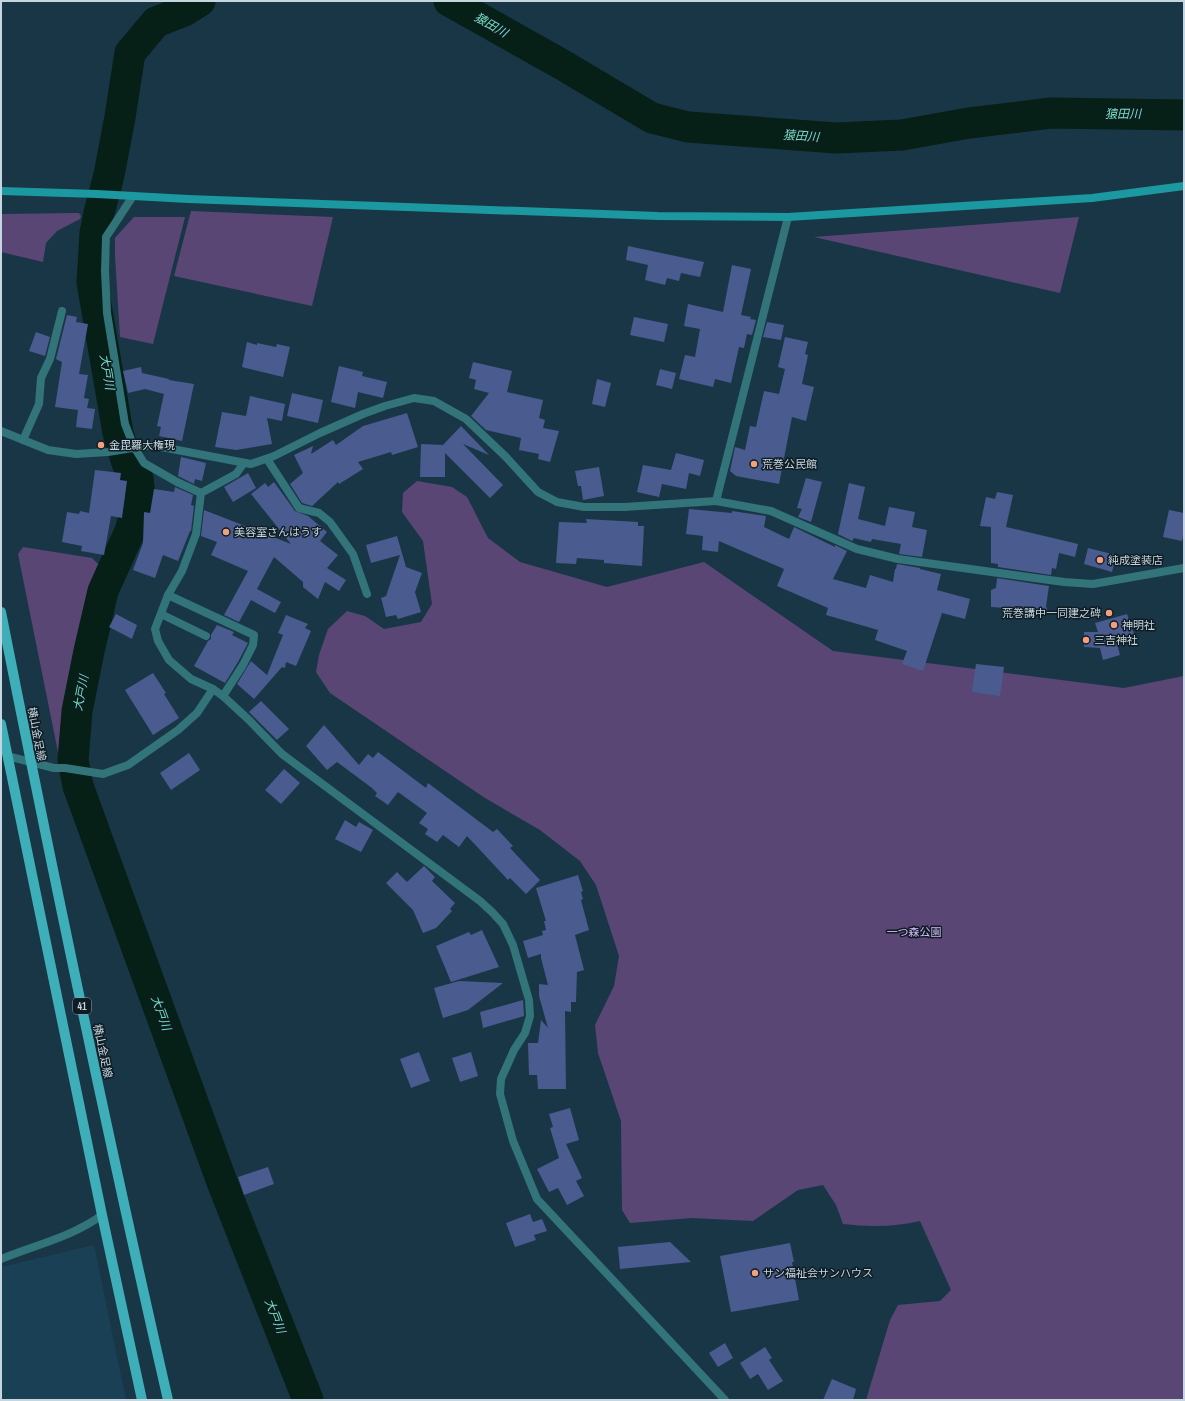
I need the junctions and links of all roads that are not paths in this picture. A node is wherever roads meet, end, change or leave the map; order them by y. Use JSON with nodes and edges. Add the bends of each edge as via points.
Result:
{"nodes":[{"id":1,"x":1184,"y":186,"type":"edge"},
{"id":2,"x":1,"y":191,"type":"edge"},
{"id":3,"x":133,"y":196,"type":"junction"},
{"id":4,"x":788,"y":217,"type":"junction"},
{"id":5,"x":62,"y":311,"type":"dead end"},
{"id":6,"x":1,"y":431,"type":"edge"},
{"id":7,"x":23,"y":440,"type":"junction"},
{"id":8,"x":133,"y":447,"type":"junction"},
{"id":9,"x":267,"y":458,"type":"junction"},
{"id":10,"x":244,"y":464,"type":"junction"},
{"id":11,"x":201,"y":493,"type":"junction"},
{"id":12,"x":716,"y":501,"type":"junction"},
{"id":13,"x":1184,"y":568,"type":"edge"},
{"id":14,"x":367,"y":594,"type":"dead end"},
{"id":15,"x":168,"y":595,"type":"junction"},
{"id":16,"x":1,"y":612,"type":"edge"},
{"id":17,"x":160,"y":614,"type":"junction"},
{"id":18,"x":206,"y":636,"type":"dead end"},
{"id":19,"x":213,"y":689,"type":"junction"},
{"id":20,"x":224,"y":696,"type":"junction"},
{"id":21,"x":1,"y":724,"type":"edge"},
{"id":22,"x":7,"y":756,"type":"junction"},
{"id":23,"x":31,"y":763,"type":"junction"},
{"id":24,"x":102,"y":1215,"type":"junction"},
{"id":25,"x":1,"y":1259,"type":"edge"},
{"id":26,"x":142,"y":1400,"type":"edge"},
{"id":27,"x":168,"y":1400,"type":"edge"},
{"id":28,"x":725,"y":1400,"type":"edge"}],
"edges":[{"from":1,"to":4,"type":"street","via":[[1092,198]]},
{"from":2,"to":3,"type":"street"},
{"from":3,"to":4,"type":"street","via":[[658,216]]},
{"from":3,"to":8,"type":"street","via":[[106,237],[105,271],[107,313],[115,366]]},
{"from":4,"to":12,"type":"street"},
{"from":5,"to":7,"type":"street","via":[[50,359],[41,378],[39,404]]},
{"from":6,"to":7,"type":"street"},
{"from":7,"to":8,"type":"street","via":[[48,450],[76,454]]},
{"from":8,"to":10,"type":"street","via":[[151,444]]},
{"from":8,"to":11,"type":"street","via":[[144,463]]},
{"from":9,"to":10,"type":"street"},
{"from":9,"to":12,"type":"street","via":[[363,414],[414,398],[434,401],[466,419],[538,492],[557,502],[584,507],[616,507]]},
{"from":9,"to":14,"type":"street","via":[[299,508],[319,513],[330,522],[353,554]]},
{"from":10,"to":11,"type":"street","via":[[236,474]]},
{"from":11,"to":15,"type":"street","via":[[196,534],[182,571]]},
{"from":12,"to":13,"type":"street","via":[[771,511],[856,549],[898,560],[1093,584]]},
{"from":15,"to":17,"type":"street"},
{"from":15,"to":20,"type":"street","via":[[254,635],[253,645]]},
{"from":16,"to":23,"type":"main road","name":"横山金足線","number":"41"},
{"from":17,"to":18,"type":"street"},
{"from":17,"to":19,"type":"street","via":[[155,630],[158,641],[170,660],[190,678]]},
{"from":19,"to":20,"type":"street"},
{"from":19,"to":23,"type":"street","via":[[197,713],[178,730],[128,765],[103,774]]},
{"from":20,"to":28,"type":"street","via":[[282,754],[480,901],[503,924],[522,971],[530,1016],[525,1033],[501,1079],[500,1094],[513,1141],[537,1199]]},
{"from":21,"to":22,"type":"main road","number":"41"},
{"from":22,"to":23,"type":"street"},
{"from":22,"to":24,"type":"main road","number":"41"},
{"from":23,"to":27,"type":"main road","name":"横山金足線","number":"41","via":[[124,1209]]},
{"from":24,"to":25,"type":"street","via":[[70,1234]]},
{"from":24,"to":26,"type":"main road","number":"41"}]}
